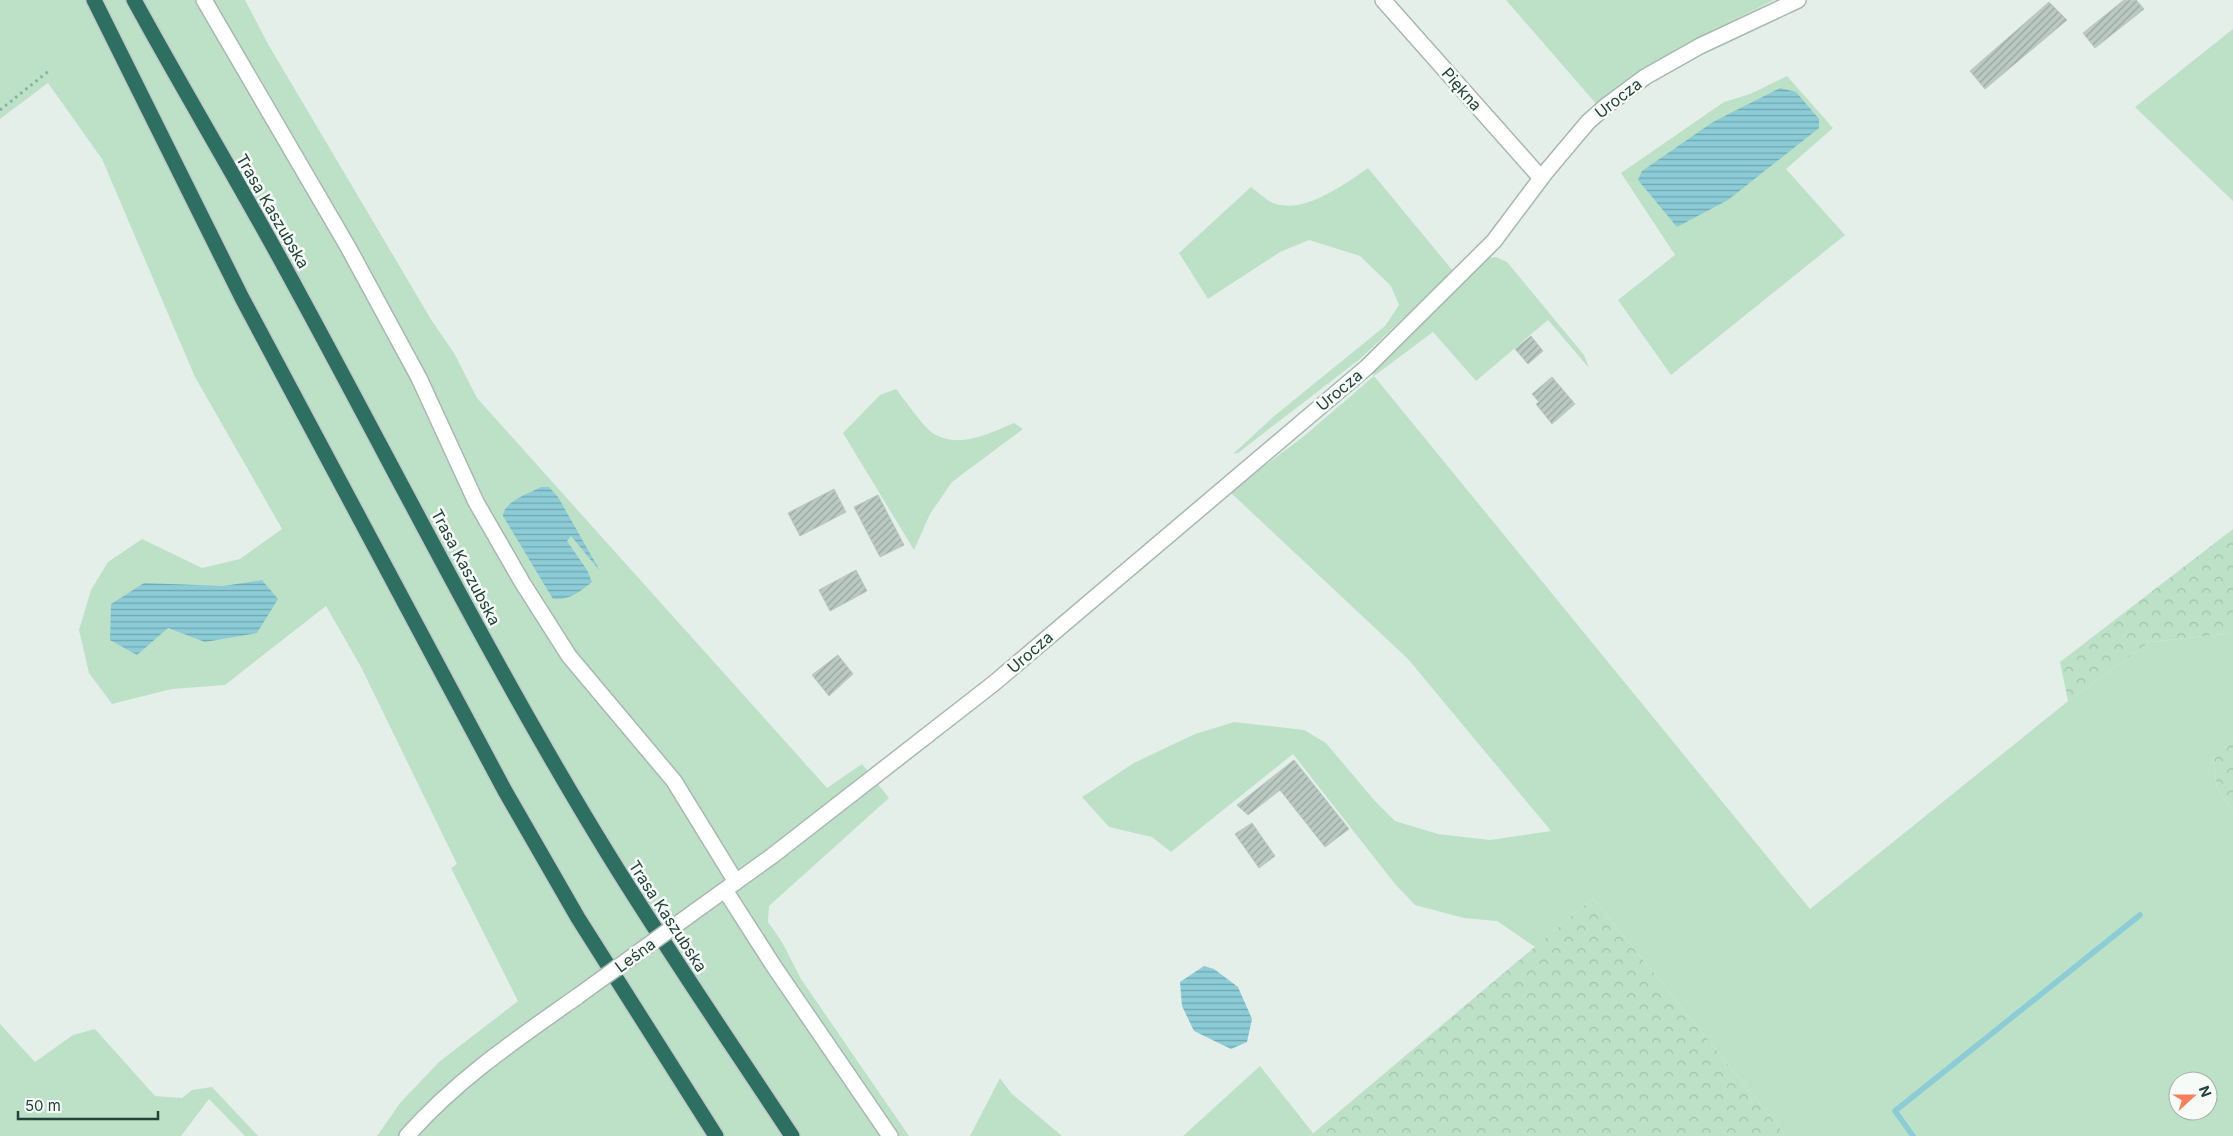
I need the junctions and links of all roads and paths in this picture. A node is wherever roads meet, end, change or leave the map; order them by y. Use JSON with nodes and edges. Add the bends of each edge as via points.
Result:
{"nodes":[{"id":1,"x":94,"y":0,"type":"edge"},
{"id":2,"x":134,"y":0,"type":"edge"},
{"id":3,"x":204,"y":0,"type":"edge"},
{"id":4,"x":1384,"y":0,"type":"edge"},
{"id":5,"x":1798,"y":0,"type":"edge"},
{"id":6,"x":50,"y":70,"type":"dead end"},
{"id":7,"x":0,"y":110,"type":"edge"},
{"id":8,"x":1541,"y":178,"type":"junction"},
{"id":9,"x":869,"y":781,"type":"joint"},
{"id":10,"x":730,"y":886,"type":"junction"},
{"id":11,"x":407,"y":1136,"type":"edge"},
{"id":12,"x":716,"y":1136,"type":"edge"},
{"id":13,"x":793,"y":1136,"type":"edge"},
{"id":14,"x":890,"y":1136,"type":"edge"}],
"edges":[{"from":1,"to":12,"type":"highway","via":[[242,298],[505,791],[578,918]]},
{"from":2,"to":13,"type":"highway","name":"Trasa Kaszubska","via":[[295,285],[550,756],[613,862]]},
{"from":3,"to":10,"type":"street","via":[[348,247],[419,378],[476,502],[522,582],[569,656],[674,781]]},
{"from":4,"to":8,"type":"street","name":"Piękna"},
{"from":5,"to":8,"type":"street","name":"Urocza","via":[[1700,46],[1645,77],[1588,122]]},
{"from":6,"to":7,"type":"path"},
{"from":8,"to":9,"type":"street","name":"Urocza","via":[[1494,241],[1367,367],[993,684]]},
{"from":9,"to":10,"type":"street","name":"Leśna"},
{"from":10,"to":11,"type":"street","name":"Leśna","bridge":true,"via":[[476,1069],[428,1112]]},
{"from":10,"to":14,"type":"street","via":[[773,966]]}]}
